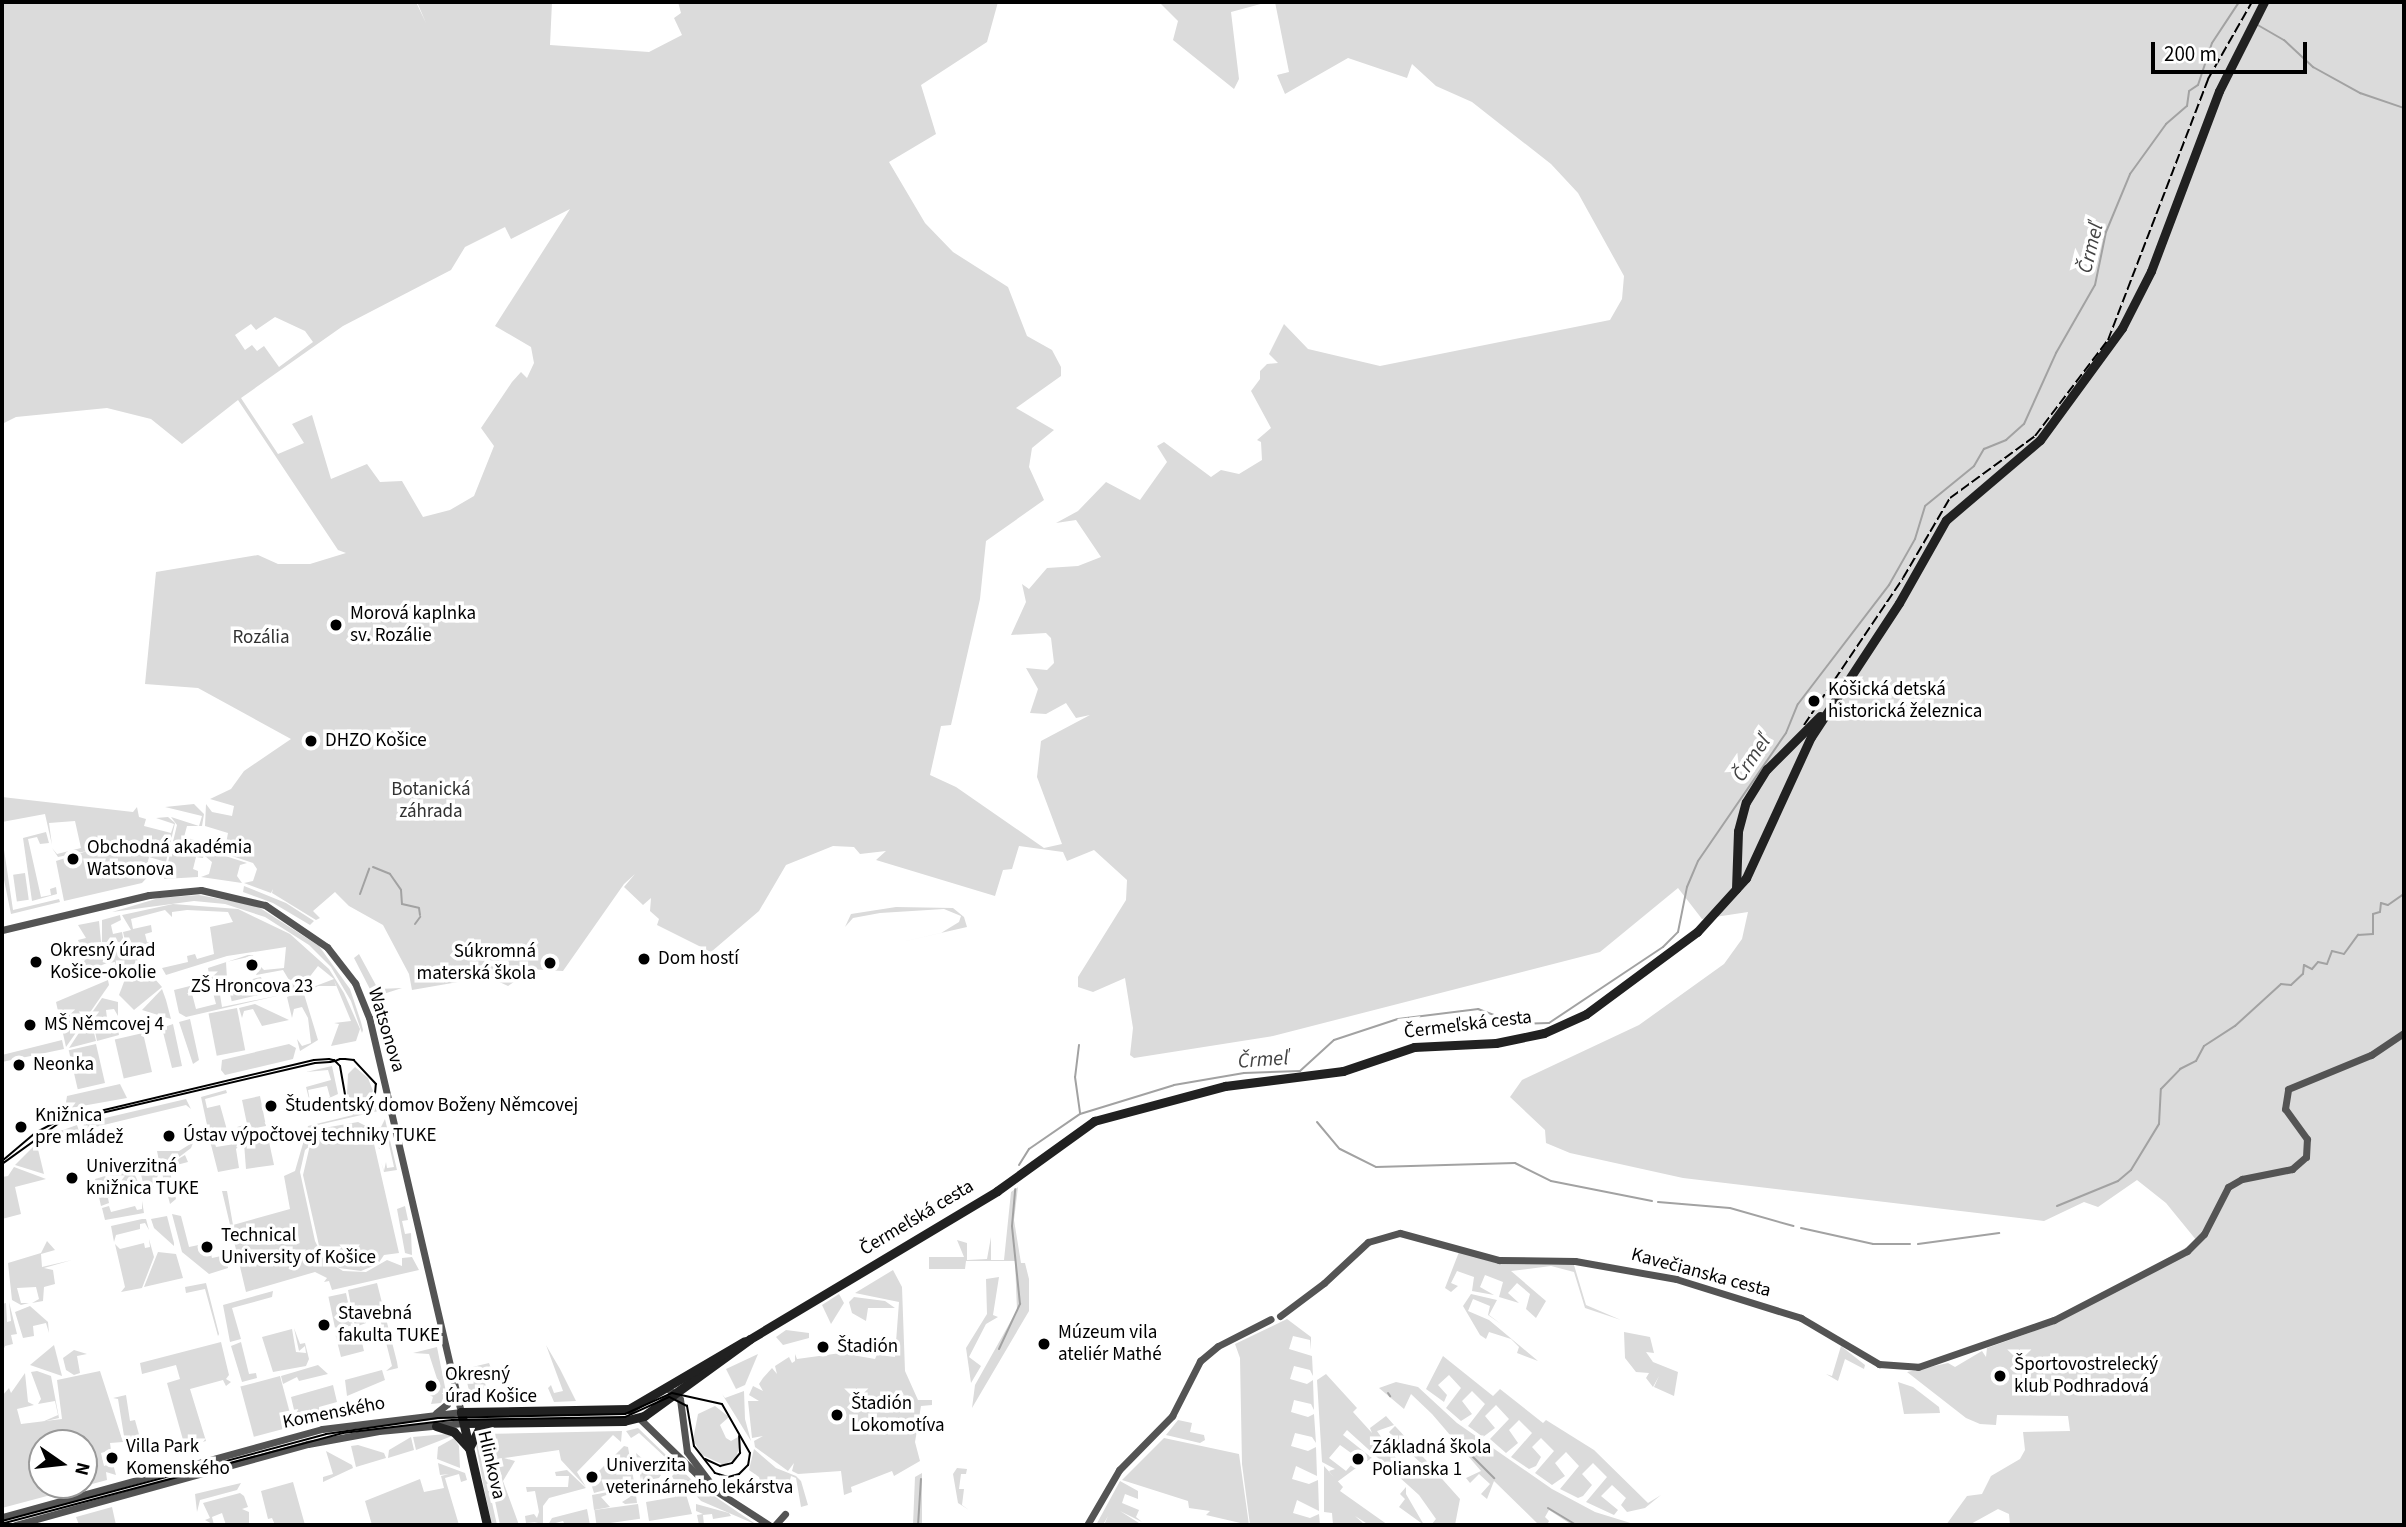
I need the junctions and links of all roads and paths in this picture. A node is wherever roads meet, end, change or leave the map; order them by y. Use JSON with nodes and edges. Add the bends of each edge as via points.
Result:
{"nodes":[{"id":1,"x":2264,"y":2,"type":"edge"},
{"id":2,"x":1810,"y":733,"type":"junction"},
{"id":3,"x":1738,"y":846,"type":"junction"},
{"id":4,"x":1760,"y":851,"type":"junction"},
{"id":5,"x":1733,"y":897,"type":"junction"},
{"id":6,"x":2,"y":930,"type":"edge"},
{"id":7,"x":2404,"y":1033,"type":"edge"},
{"id":8,"x":1280,"y":1316,"type":"dead end"},
{"id":9,"x":1271,"y":1320,"type":"dead end"},
{"id":10,"x":750,"y":1339,"type":"junction"},
{"id":11,"x":455,"y":1385,"type":"junction"},
{"id":12,"x":670,"y":1385,"type":"junction"},
{"id":13,"x":678,"y":1396,"type":"junction"},
{"id":14,"x":666,"y":1404,"type":"joint"},
{"id":15,"x":461,"y":1412,"type":"junction"},
{"id":16,"x":432,"y":1414,"type":"junction"},
{"id":17,"x":639,"y":1419,"type":"junction"},
{"id":18,"x":464,"y":1423,"type":"junction"},
{"id":19,"x":488,"y":1424,"type":"junction"},
{"id":20,"x":436,"y":1426,"type":"junction"},
{"id":21,"x":469,"y":1448,"type":"junction"},
{"id":22,"x":717,"y":1490,"type":"junction"},
{"id":23,"x":785,"y":1514,"type":"dead end"},
{"id":24,"x":2,"y":1517,"type":"edge"},
{"id":25,"x":15,"y":1525,"type":"edge"},
{"id":26,"x":486,"y":1525,"type":"edge"},
{"id":27,"x":769,"y":1525,"type":"edge"},
{"id":28,"x":775,"y":1525,"type":"edge"},
{"id":29,"x":1087,"y":1525,"type":"edge"}],
"edges":[{"from":1,"to":2,"type":"main road","via":[[2219,91],[2151,271],[2122,328],[2040,440],[1946,520],[1899,603]]},
{"from":2,"to":3,"type":"main road","via":[[1767,769],[1749,795]]},
{"from":2,"to":4,"type":"main road","name":"Čermeľská cesta"},
{"from":3,"to":4,"type":"main road","via":[[1748,854]]},
{"from":3,"to":5,"type":"main road","via":[[1739,877]]},
{"from":4,"to":5,"type":"main road","name":"Čermeľská cesta"},
{"from":5,"to":10,"type":"main road","name":"Čermeľská cesta","via":[[1697,932],[1606,1000],[1555,1029],[1504,1042],[1414,1047],[1343,1071],[1225,1086],[1094,1122],[997,1191]]},
{"from":6,"to":11,"type":"street","name":"Watsonova","via":[[149,895],[201,890],[235,895],[274,909],[327,947],[355,983],[369,1017]]},
{"from":7,"to":8,"type":"street","name":"Kavečianska cesta","via":[[2371,1055],[2288,1089],[2285,1109],[2307,1139],[2306,1157],[2292,1169],[2228,1186],[2204,1234],[2187,1251],[2054,1321],[1932,1364],[1903,1369],[1882,1365],[1795,1316],[1687,1281],[1585,1262],[1499,1260],[1401,1233],[1381,1235],[1362,1246]]},
{"from":9,"to":29,"type":"street","via":[[1217,1346],[1200,1361],[1172,1416],[1118,1470]]},
{"from":10,"to":12,"type":"main road","name":"Čermeľská cesta"},
{"from":10,"to":13,"type":"main road","name":"Čermeľská cesta"},
{"from":11,"to":15,"type":"street","name":"Watsonova"},
{"from":11,"to":16,"type":"street","via":[[445,1406]]},
{"from":12,"to":13,"type":"street"},
{"from":12,"to":15,"type":"main road","name":"Komenského","via":[[621,1411]]},
{"from":13,"to":14,"type":"main road","name":"Čermeľská cesta"},
{"from":13,"to":22,"type":"street","via":[[687,1452]]},
{"from":14,"to":17,"type":"main road","name":"Komenského"},
{"from":15,"to":16,"type":"street","name":"Komenského"},
{"from":15,"to":18,"type":"main road","name":"Hlinkova"},
{"from":16,"to":24,"type":"street","name":"Komenského","via":[[322,1429]]},
{"from":17,"to":19,"type":"main road","name":"Komenského"},
{"from":17,"to":22,"type":"street"},
{"from":18,"to":19,"type":"main road","name":"Komenského"},
{"from":18,"to":20,"type":"street","name":"Komenského"},
{"from":18,"to":21,"type":"main road","name":"Hlinkova"},
{"from":19,"to":21,"type":"main road","via":[[480,1428]]},
{"from":20,"to":21,"type":"main road","via":[[454,1432]]},
{"from":20,"to":25,"type":"street","name":"Komenského","via":[[308,1444]]},
{"from":21,"to":26,"type":"main road","name":"Hlinkova"},
{"from":22,"to":27,"type":"street"},
{"from":23,"to":28,"type":"street"}]}
